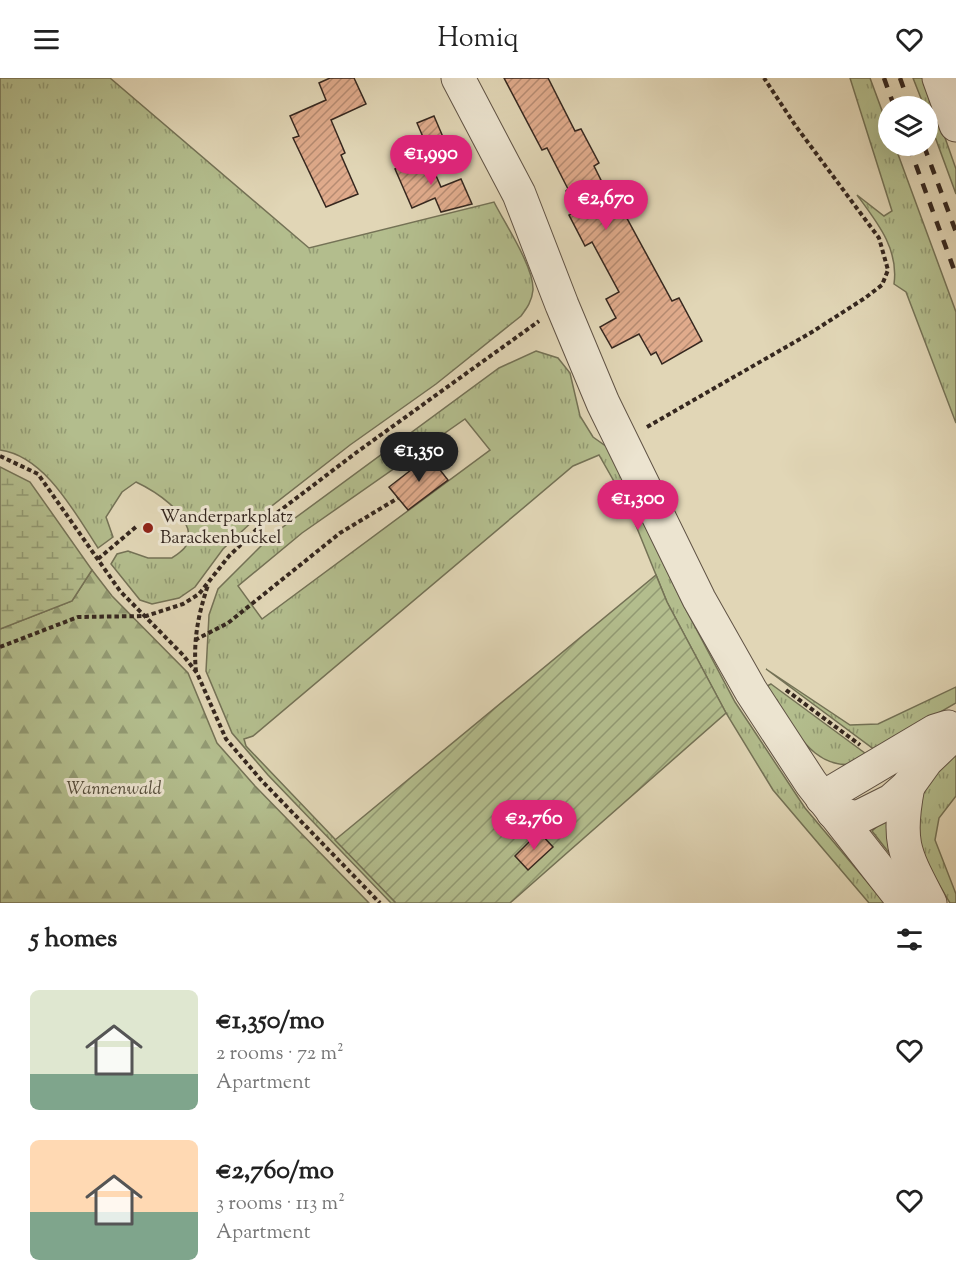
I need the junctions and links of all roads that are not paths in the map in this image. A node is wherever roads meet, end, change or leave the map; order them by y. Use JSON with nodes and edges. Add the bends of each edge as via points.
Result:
{"nodes":[{"id":1,"x":458,"y":78,"type":"edge"},
{"id":2,"x":939,"y":78,"type":"edge"},
{"id":3,"x":956,"y":125,"type":"edge"},
{"id":4,"x":956,"y":724,"type":"edge"},
{"id":5,"x":956,"y":732,"type":"edge"},
{"id":6,"x":908,"y":786,"type":"junction"},
{"id":7,"x":827,"y":805,"type":"junction"},
{"id":8,"x":905,"y":903,"type":"edge"},
{"id":9,"x":930,"y":903,"type":"edge"}],
"edges":[{"from":1,"to":7,"type":"street","via":[[519,194],[603,403],[699,599],[751,691]]},
{"from":2,"to":3,"type":"street"},
{"from":4,"to":7,"type":"street","via":[[935,731],[883,762]]},
{"from":5,"to":6,"type":"street","via":[[926,761]]},
{"from":6,"to":7,"type":"street","via":[[873,812],[857,818]]},
{"from":6,"to":9,"type":"street","via":[[901,823],[906,858]]},
{"from":7,"to":8,"type":"street"}]}
